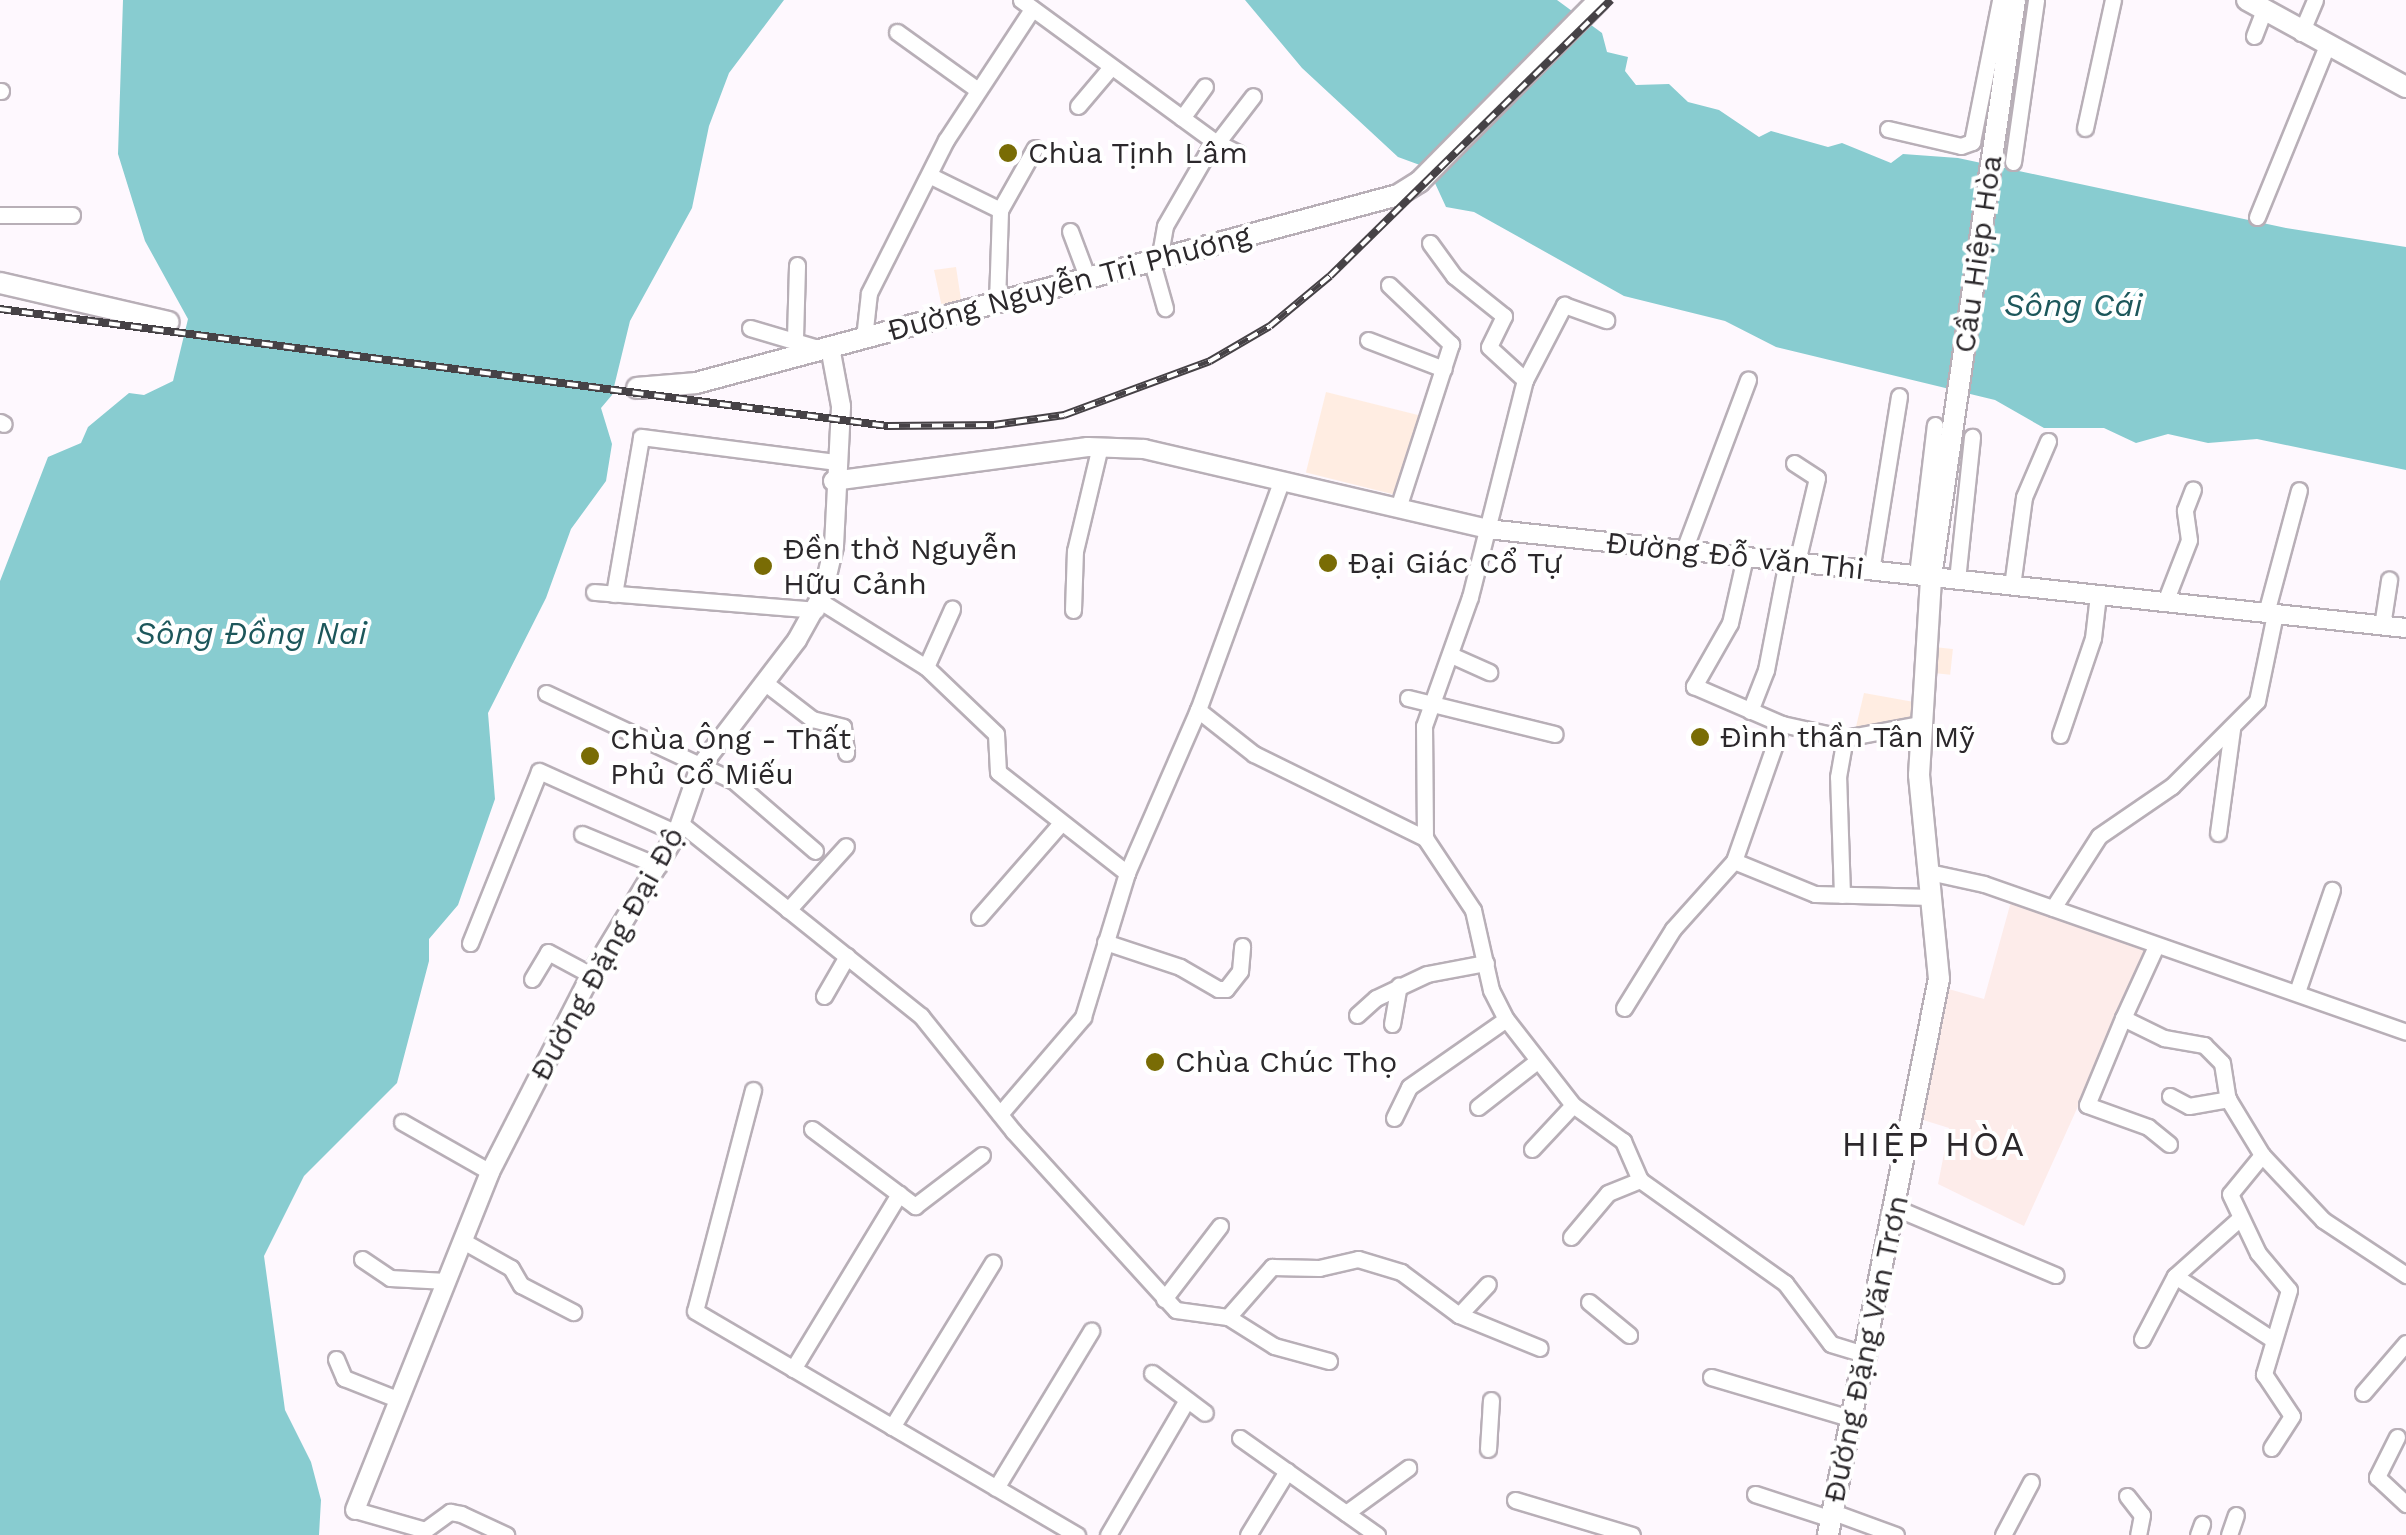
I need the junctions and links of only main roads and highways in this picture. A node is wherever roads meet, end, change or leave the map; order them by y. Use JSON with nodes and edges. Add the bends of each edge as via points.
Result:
{"nodes":[{"id":1,"x":1599,"y":0,"type":"edge"},
{"id":2,"x":2015,"y":0,"type":"edge"},
{"id":3,"x":2255,"y":5,"type":"edge"},
{"id":4,"x":2406,"y":87,"type":"edge"},
{"id":5,"x":0,"y":283,"type":"edge"},
{"id":6,"x":170,"y":318,"type":"dead end"},
{"id":7,"x":638,"y":384,"type":"dead end"},
{"id":8,"x":1940,"y":508,"type":"joint"},
{"id":9,"x":1831,"y":1522,"type":"edge"}],
"edges":[{"from":1,"to":7,"type":"main road","name":"Đường Nguyễn Tri Phương","via":[[1419,182],[1386,199],[716,377]]},
{"from":2,"to":8,"type":"main road","name":"Cầu Hiệp Hòa"},
{"from":3,"to":4,"type":"main road"},
{"from":5,"to":6,"type":"main road"},
{"from":8,"to":9,"type":"main road","name":"Đường Đặng Văn Trơn","via":[[1924,576],[1920,724],[1938,979]]}]}
